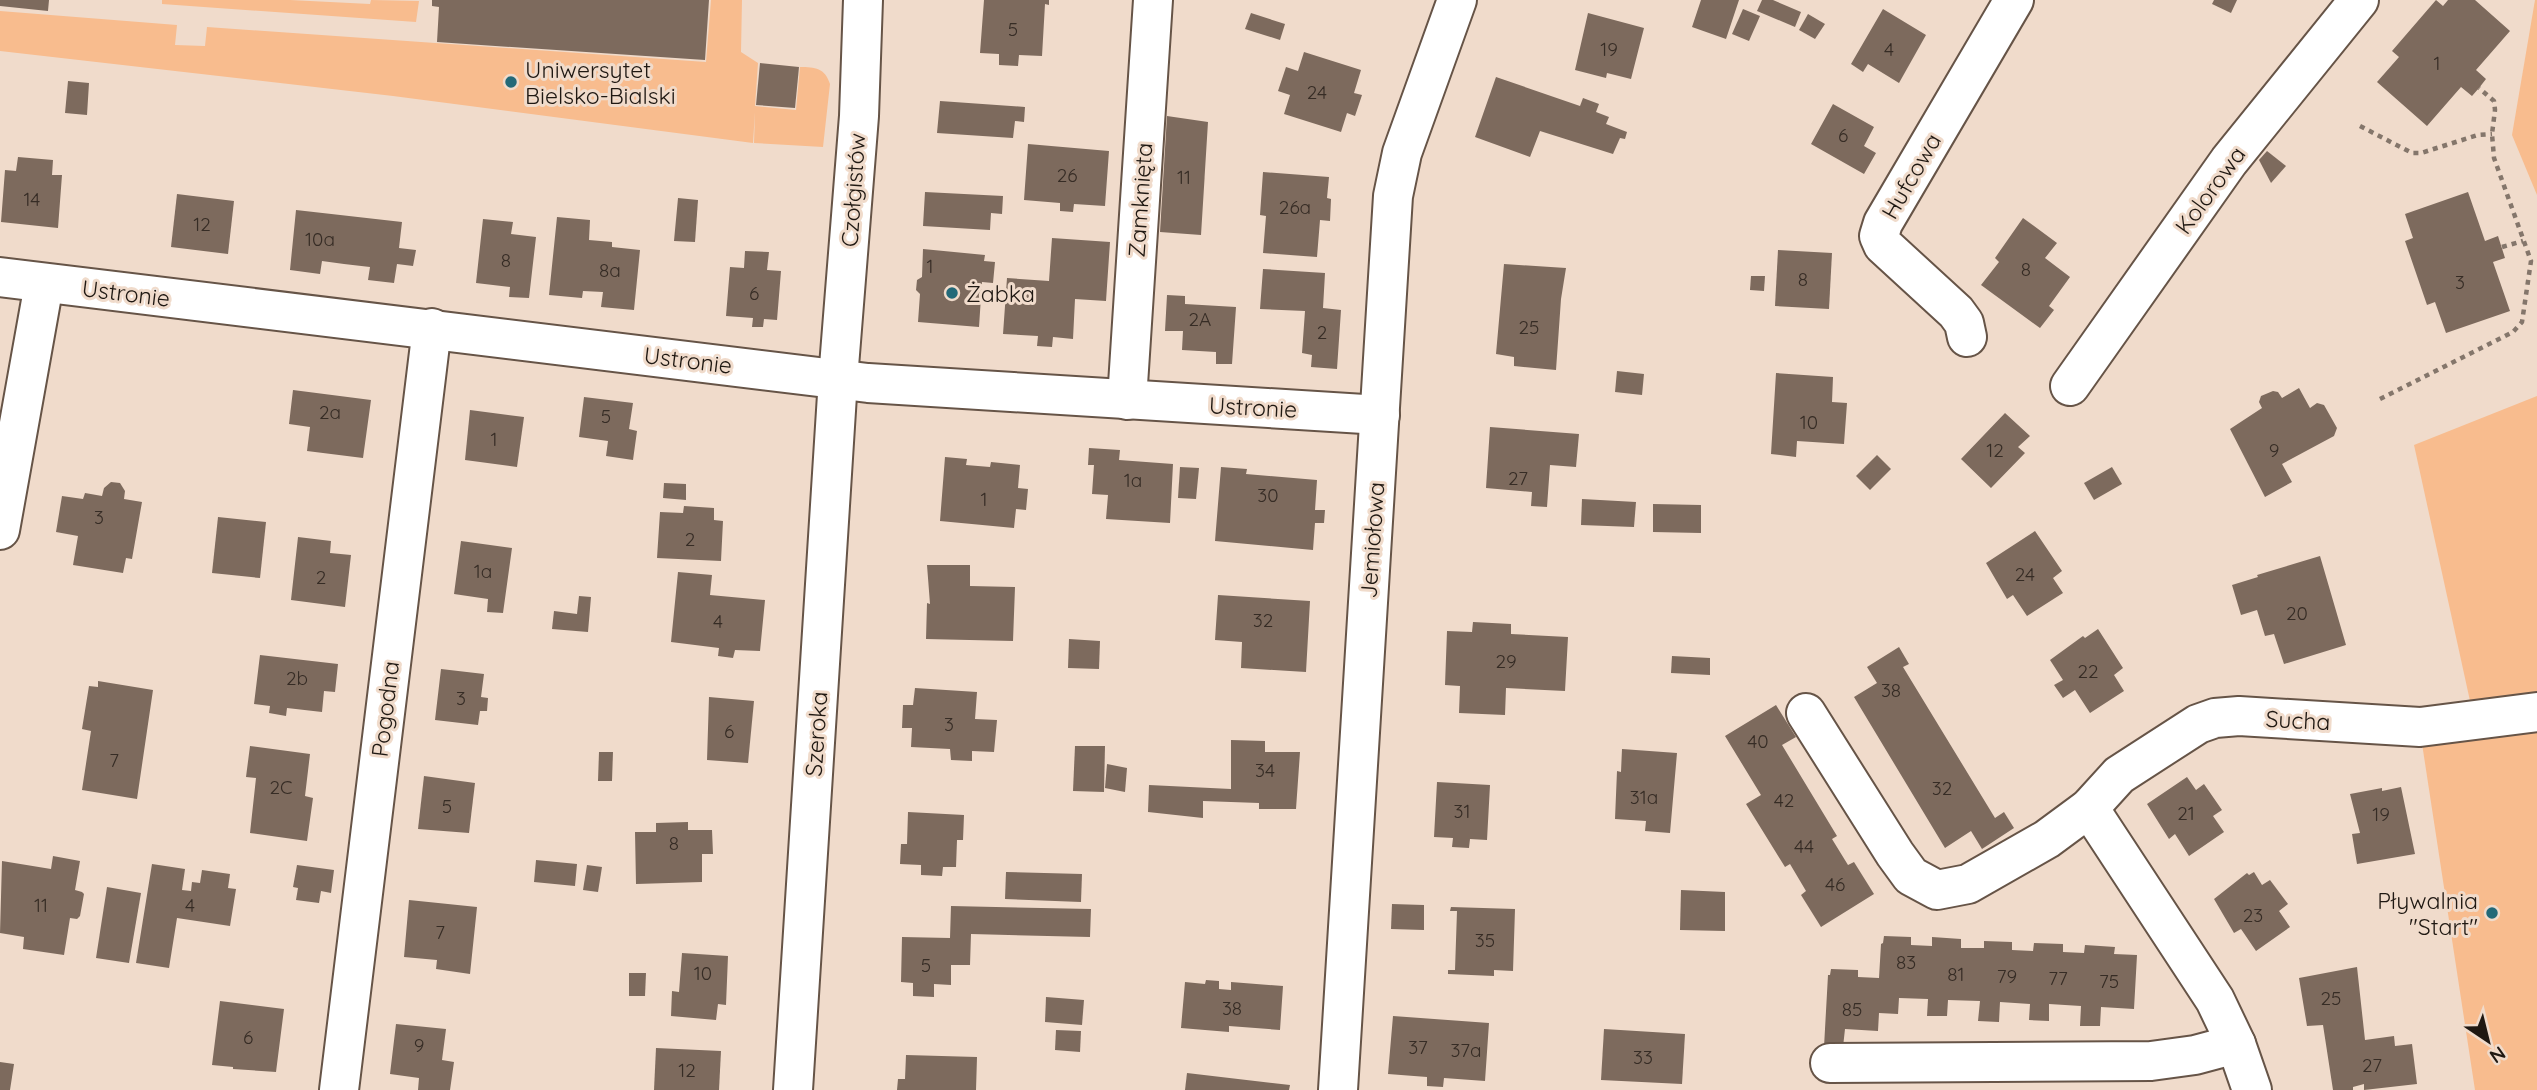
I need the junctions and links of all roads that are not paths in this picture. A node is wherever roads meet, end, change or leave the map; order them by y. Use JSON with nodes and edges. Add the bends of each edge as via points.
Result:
{"nodes":[{"id":1,"x":863,"y":0,"type":"edge"},
{"id":2,"x":1153,"y":0,"type":"edge"},
{"id":3,"x":1457,"y":0,"type":"edge"},
{"id":4,"x":2014,"y":0,"type":"edge"},
{"id":5,"x":2359,"y":0,"type":"edge"},
{"id":6,"x":0,"y":277,"type":"edge"},
{"id":7,"x":44,"y":284,"type":"junction"},
{"id":8,"x":432,"y":328,"type":"junction"},
{"id":9,"x":1967,"y":337,"type":"dead end"},
{"id":10,"x":838,"y":379,"type":"junction"},
{"id":11,"x":2070,"y":386,"type":"dead end"},
{"id":12,"x":1127,"y":400,"type":"junction"},
{"id":13,"x":1380,"y":415,"type":"junction"},
{"id":14,"x":0,"y":530,"type":"edge"},
{"id":15,"x":2537,"y":712,"type":"edge"},
{"id":16,"x":1806,"y":713,"type":"dead end"},
{"id":17,"x":2089,"y":808,"type":"junction"},
{"id":18,"x":2236,"y":1044,"type":"junction"},
{"id":19,"x":1830,"y":1063,"type":"dead end"},
{"id":20,"x":339,"y":1090,"type":"edge"},
{"id":21,"x":793,"y":1090,"type":"edge"},
{"id":22,"x":1338,"y":1090,"type":"edge"},
{"id":23,"x":2252,"y":1090,"type":"edge"}],
"edges":[{"from":1,"to":10,"type":"street","name":"Czołgistów","via":[[859,116]]},
{"from":2,"to":12,"type":"street","name":"Zamknięta"},
{"from":3,"to":13,"type":"street","name":"Jemiołowa","via":[[1402,153],[1393,196]]},
{"from":4,"to":9,"type":"street","name":"Hufcowa","via":[[1882,223],[1879,236],[1883,246],[1956,312]]},
{"from":5,"to":11,"type":"street","name":"Kolorowa","via":[[2229,161]]},
{"from":6,"to":7,"type":"street","name":"Ustronie"},
{"from":7,"to":8,"type":"street","name":"Ustronie"},
{"from":7,"to":14,"type":"street"},
{"from":8,"to":10,"type":"street","name":"Ustronie"},
{"from":8,"to":20,"type":"street","name":"Pogodna"},
{"from":10,"to":12,"type":"street","name":"Ustronie"},
{"from":10,"to":21,"type":"street","name":"Szeroka"},
{"from":12,"to":13,"type":"street","name":"Ustronie"},
{"from":13,"to":22,"type":"street","name":"Jemiołowa"},
{"from":15,"to":17,"type":"street","name":"Sucha","via":[[2420,727],[2215,718],[2198,724],[2119,775]]},
{"from":16,"to":17,"type":"street","name":"Sucha","via":[[1911,876],[1937,890],[1968,884]]},
{"from":17,"to":18,"type":"street","via":[[2215,1000]]},
{"from":18,"to":19,"type":"street","via":[[2151,1061]]},
{"from":18,"to":23,"type":"street"}]}
